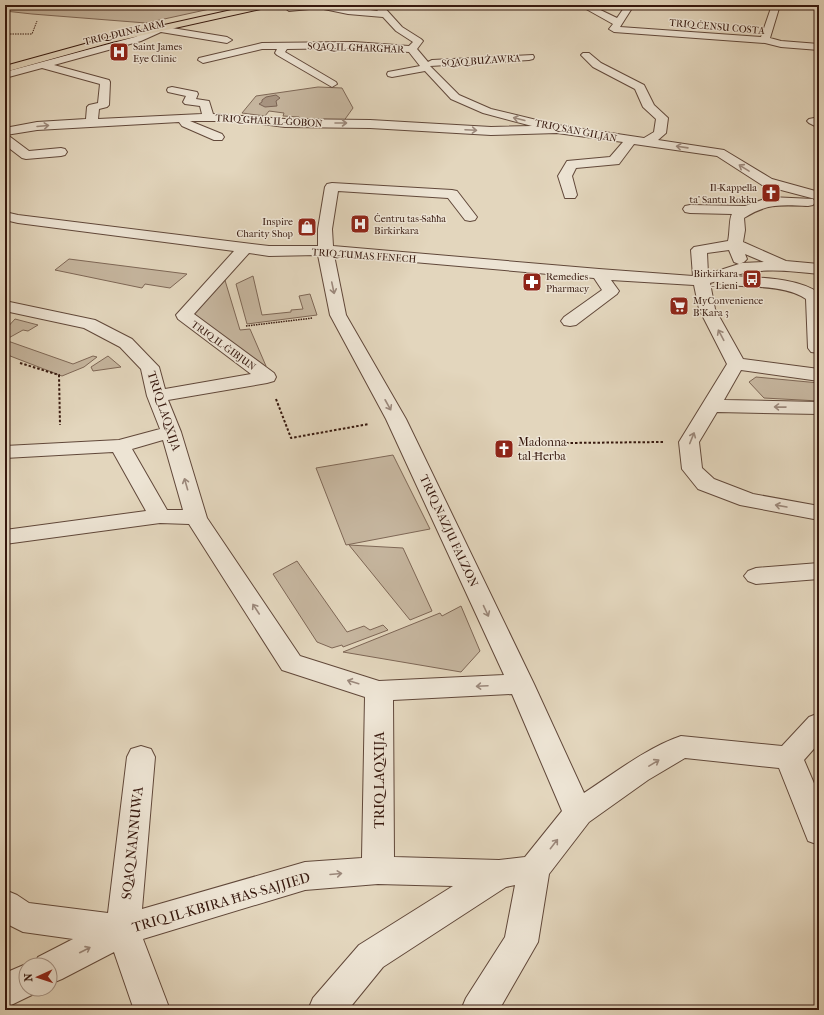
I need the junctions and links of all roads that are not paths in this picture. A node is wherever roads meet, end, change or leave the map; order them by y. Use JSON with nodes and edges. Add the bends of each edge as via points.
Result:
{"nodes":[{"id":1,"x":264,"y":5,"type":"edge"},
{"id":2,"x":275,"y":5,"type":"edge"},
{"id":3,"x":376,"y":5,"type":"edge"},
{"id":4,"x":583,"y":5,"type":"edge"},
{"id":5,"x":630,"y":5,"type":"edge"},
{"id":6,"x":776,"y":5,"type":"edge"},
{"id":7,"x":246,"y":7,"type":"edge"},
{"id":8,"x":289,"y":8,"type":"dead end"},
{"id":9,"x":387,"y":15,"type":"junction"},
{"id":10,"x":616,"y":26,"type":"junction"},
{"id":11,"x":160,"y":29,"type":"junction"},
{"id":12,"x":227,"y":40,"type":"dead end"},
{"id":13,"x":765,"y":40,"type":"junction"},
{"id":14,"x":281,"y":41,"type":"junction"},
{"id":15,"x":819,"y":47,"type":"edge"},
{"id":16,"x":412,"y":49,"type":"junction"},
{"id":17,"x":586,"y":55,"type":"dead end"},
{"id":18,"x":528,"y":59,"type":"dead end"},
{"id":19,"x":203,"y":60,"type":"dead end"},
{"id":20,"x":5,"y":63,"type":"edge"},
{"id":21,"x":41,"y":65,"type":"junction"},
{"id":22,"x":430,"y":65,"type":"junction"},
{"id":23,"x":5,"y":68,"type":"edge"},
{"id":24,"x":392,"y":74,"type":"dead end"},
{"id":25,"x":5,"y":75,"type":"edge"},
{"id":26,"x":332,"y":84,"type":"dead end"},
{"id":27,"x":172,"y":90,"type":"dead end"},
{"id":28,"x":208,"y":117,"type":"junction"},
{"id":29,"x":182,"y":118,"type":"junction"},
{"id":30,"x":819,"y":120,"type":"edge"},
{"id":31,"x":92,"y":122,"type":"junction"},
{"id":32,"x":819,"y":124,"type":"edge"},
{"id":33,"x":557,"y":128,"type":"junction"},
{"id":34,"x":5,"y":132,"type":"edge"},
{"id":35,"x":218,"y":136,"type":"dead end"},
{"id":36,"x":5,"y":139,"type":"edge"},
{"id":37,"x":630,"y":141,"type":"junction"},
{"id":38,"x":647,"y":142,"type":"junction"},
{"id":39,"x":61,"y":152,"type":"dead end"},
{"id":40,"x":570,"y":195,"type":"dead end"},
{"id":41,"x":819,"y":196,"type":"edge"},
{"id":42,"x":819,"y":203,"type":"edge"},
{"id":43,"x":690,"y":209,"type":"dead end"},
{"id":44,"x":747,"y":210,"type":"junction"},
{"id":45,"x":470,"y":217,"type":"dead end"},
{"id":46,"x":9,"y":221,"type":"edge"},
{"id":47,"x":735,"y":244,"type":"junction"},
{"id":48,"x":245,"y":248,"type":"junction"},
{"id":49,"x":325,"y":250,"type":"junction"},
{"id":50,"x":786,"y":266,"type":"junction"},
{"id":51,"x":742,"y":268,"type":"junction"},
{"id":52,"x":819,"y":269,"type":"edge"},
{"id":53,"x":599,"y":274,"type":"junction"},
{"id":54,"x":705,"y":280,"type":"junction"},
{"id":55,"x":5,"y":306,"type":"edge"},
{"id":56,"x":570,"y":321,"type":"dead end"},
{"id":57,"x":817,"y":348,"type":"dead end"},
{"id":58,"x":736,"y":364,"type":"junction"},
{"id":59,"x":819,"y":375,"type":"edge"},
{"id":60,"x":157,"y":396,"type":"junction"},
{"id":61,"x":712,"y":406,"type":"junction"},
{"id":62,"x":818,"y":409,"type":"edge"},
{"id":63,"x":171,"y":432,"type":"junction"},
{"id":64,"x":120,"y":446,"type":"junction"},
{"id":65,"x":5,"y":452,"type":"edge"},
{"id":66,"x":819,"y":513,"type":"edge"},
{"id":67,"x":160,"y":516,"type":"junction"},
{"id":68,"x":196,"y":518,"type":"junction"},
{"id":69,"x":5,"y":537,"type":"edge"},
{"id":70,"x":819,"y":570,"type":"edge"},
{"id":71,"x":756,"y":576,"type":"dead end"},
{"id":72,"x":521,"y":684,"type":"junction"},
{"id":73,"x":379,"y":691,"type":"junction"},
{"id":74,"x":819,"y":724,"type":"edge"},
{"id":75,"x":141,"y":757,"type":"dead end"},
{"id":76,"x":789,"y":758,"type":"junction"},
{"id":77,"x":578,"y":813,"type":"junction"},
{"id":78,"x":819,"y":832,"type":"edge"},
{"id":79,"x":534,"y":869,"type":"junction"},
{"id":80,"x":378,"y":870,"type":"junction"},
{"id":81,"x":499,"y":874,"type":"junction"},
{"id":82,"x":5,"y":905,"type":"edge"},
{"id":83,"x":123,"y":930,"type":"junction"},
{"id":84,"x":58,"y":964,"type":"edge"},
{"id":85,"x":18,"y":984,"type":"edge"},
{"id":86,"x":5,"y":991,"type":"edge"},
{"id":87,"x":152,"y":1010,"type":"edge"},
{"id":88,"x":326,"y":1010,"type":"edge"},
{"id":89,"x":479,"y":1010,"type":"edge"}],
"edges":[{"from":1,"to":7,"type":"highway","name":"TRIQ DUN KARM"},
{"from":2,"to":7,"type":"highway"},
{"from":3,"to":9,"type":"street","name":"TRIQ SAN ĠILJAN"},
{"from":4,"to":10,"type":"street"},
{"from":5,"to":10,"type":"street"},
{"from":6,"to":13,"type":"street"},
{"from":7,"to":11,"type":"highway","name":"TRIQ DUN KARM"},
{"from":7,"to":20,"type":"highway","name":"TRIQ DUN KARM","via":[[111,34]]},
{"from":8,"to":9,"type":"street","via":[[319,5]]},
{"from":9,"to":16,"type":"street","name":"TRIQ SAN ĠILJAN","via":[[399,29],[418,41]]},
{"from":10,"to":13,"type":"street","name":"TRIQ ĊENSU COSTA"},
{"from":11,"to":12,"type":"street"},
{"from":11,"to":21,"type":"street","name":"TRIQ DUN KARM","via":[[138,39]]},
{"from":11,"to":23,"type":"highway","name":"TRIQ DUN KARM"},
{"from":13,"to":15,"type":"street","name":"TRIQ ĊENSU COSTA"},
{"from":14,"to":16,"type":"street","name":"SQAQ IL-GĦARGĦAR","via":[[301,45]]},
{"from":14,"to":19,"type":"street","name":"SQAQ IL-GĦARGĦAR"},
{"from":14,"to":26,"type":"street","via":[[280,53]]},
{"from":16,"to":22,"type":"street","name":"TRIQ SAN ĠILJAN"},
{"from":17,"to":38,"type":"street","via":[[598,65],[640,87],[649,106],[662,118],[660,133]]},
{"from":18,"to":22,"type":"street","name":"SQAQ BUŻAWRA"},
{"from":21,"to":25,"type":"street","name":"TRIQ DUN KARM"},
{"from":21,"to":31,"type":"street","via":[[106,82],[103,105],[93,107]]},
{"from":22,"to":24,"type":"street","name":"SQAQ BUŻAWRA"},
{"from":33,"to":22,"type":"street","name":"TRIQ SAN ĠILJAN","one_way":true,"via":[[487,111],[455,98]]},
{"from":27,"to":28,"type":"street","via":[[193,94],[188,102],[205,103]]},
{"from":28,"to":29,"type":"street","name":"TRIQ GĦAR IL-ĠOBON"},
{"from":28,"to":33,"type":"street","name":"TRIQ GĦAR IL-ĠOBON","one_way":true,"via":[[285,123],[370,124],[491,131]]},
{"from":29,"to":31,"type":"street","name":"TRIQ GĦAR IL-ĠOBON"},
{"from":29,"to":35,"type":"street","via":[[186,124]]},
{"from":30,"to":32,"type":"street","via":[[813,121]]},
{"from":34,"to":31,"type":"street","name":"TRIQ GĦAR IL-ĠOBON","one_way":true,"via":[[37,126],[78,127]]},
{"from":33,"to":37,"type":"street","name":"TRIQ SAN ĠILJAN"},
{"from":36,"to":39,"type":"street","via":[[26,155]]},
{"from":37,"to":38,"type":"street","name":"TRIQ SAN ĠILJAN"},
{"from":37,"to":40,"type":"street","via":[[614,161],[572,164],[566,176]]},
{"from":41,"to":38,"type":"street","name":"TRIQ SAN ĠILJAN","one_way":true,"via":[[767,182],[720,153]]},
{"from":42,"to":44,"type":"street","via":[[770,201]]},
{"from":43,"to":44,"type":"street"},
{"from":44,"to":47,"type":"street","via":[[737,217]]},
{"from":45,"to":49,"type":"street","name":"TRIQ NAZJU FALZON","via":[[452,194],[332,187],[325,229]]},
{"from":46,"to":48,"type":"street","name":"TRIQ TUMAS FENECH"},
{"from":47,"to":50,"type":"street"},
{"from":47,"to":51,"type":"street"},
{"from":47,"to":54,"type":"street","via":[[699,250]]},
{"from":48,"to":49,"type":"street","name":"TRIQ TUMAS FENECH","via":[[269,251]]},
{"from":48,"to":60,"type":"street","name":"TRIQ IL-ĠIBJUN","via":[[184,315],[267,377]]},
{"from":49,"to":53,"type":"street","name":"TRIQ TUMAS FENECH"},
{"from":49,"to":72,"type":"street","name":"TRIQ NAZJU FALZON","one_way":true,"via":[[338,315],[396,419]]},
{"from":50,"to":51,"type":"street"},
{"from":50,"to":52,"type":"street"},
{"from":51,"to":54,"type":"street"},
{"from":53,"to":54,"type":"street","name":"TRIQ TUMAS FENECH"},
{"from":53,"to":56,"type":"street","via":[[611,291]]},
{"from":54,"to":57,"type":"street","name":"TRIQ TUMAS FENECH","via":[[795,287],[810,293],[814,298]]},
{"from":58,"to":54,"type":"street","one_way":true,"via":[[707,309]]},
{"from":55,"to":60,"type":"street","name":"TRIQ LAQXIJA","via":[[88,324],[126,343],[150,367]]},
{"from":58,"to":59,"type":"street"},
{"from":58,"to":61,"type":"street"},
{"from":60,"to":63,"type":"street","name":"TRIQ LAQXIJA"},
{"from":62,"to":61,"type":"street","one_way":true},
{"from":66,"to":61,"type":"street","one_way":true,"via":[[748,500],[706,484],[692,469],[689,442]]},
{"from":63,"to":64,"type":"street"},
{"from":68,"to":63,"type":"street","name":"TRIQ LAQXIJA","one_way":true},
{"from":64,"to":65,"type":"street"},
{"from":64,"to":67,"type":"street"},
{"from":67,"to":68,"type":"street"},
{"from":67,"to":69,"type":"street"},
{"from":73,"to":68,"type":"street","name":"TRIQ LAQXIJA","one_way":true,"via":[[291,663]]},
{"from":70,"to":71,"type":"street"},
{"from":72,"to":73,"type":"street","name":"TRIQ LAQXIJA","one_way":true},
{"from":72,"to":77,"type":"street","name":"TRIQ NAZJU FALZON"},
{"from":73,"to":80,"type":"street","name":"TRIQ LAQXIJA"},
{"from":74,"to":76,"type":"street"},
{"from":75,"to":83,"type":"street","name":"SQAQ NANNUWA"},
{"from":77,"to":76,"type":"street","one_way":true,"via":[[638,772],[681,747]]},
{"from":76,"to":78,"type":"street"},
{"from":79,"to":77,"type":"street","one_way":true},
{"from":79,"to":81,"type":"street","name":"TRIQ IL-KBIRA ĦAS-SAJJIED"},
{"from":79,"to":89,"type":"street","via":[[521,942]]},
{"from":80,"to":81,"type":"street","name":"TRIQ IL-KBIRA ĦAS-SAJJIED"},
{"from":83,"to":80,"type":"street","name":"TRIQ IL-KBIRA ĦAS-SAJJIED","one_way":true,"via":[[305,876]]},
{"from":81,"to":88,"type":"street","via":[[371,956]]},
{"from":82,"to":83,"type":"street","via":[[24,917]]},
{"from":84,"to":83,"type":"street","name":"TRIQ IL-KBIRA ĦAS-SAJJIED","one_way":true},
{"from":83,"to":87,"type":"street"},
{"from":85,"to":86,"type":"street"}]}
